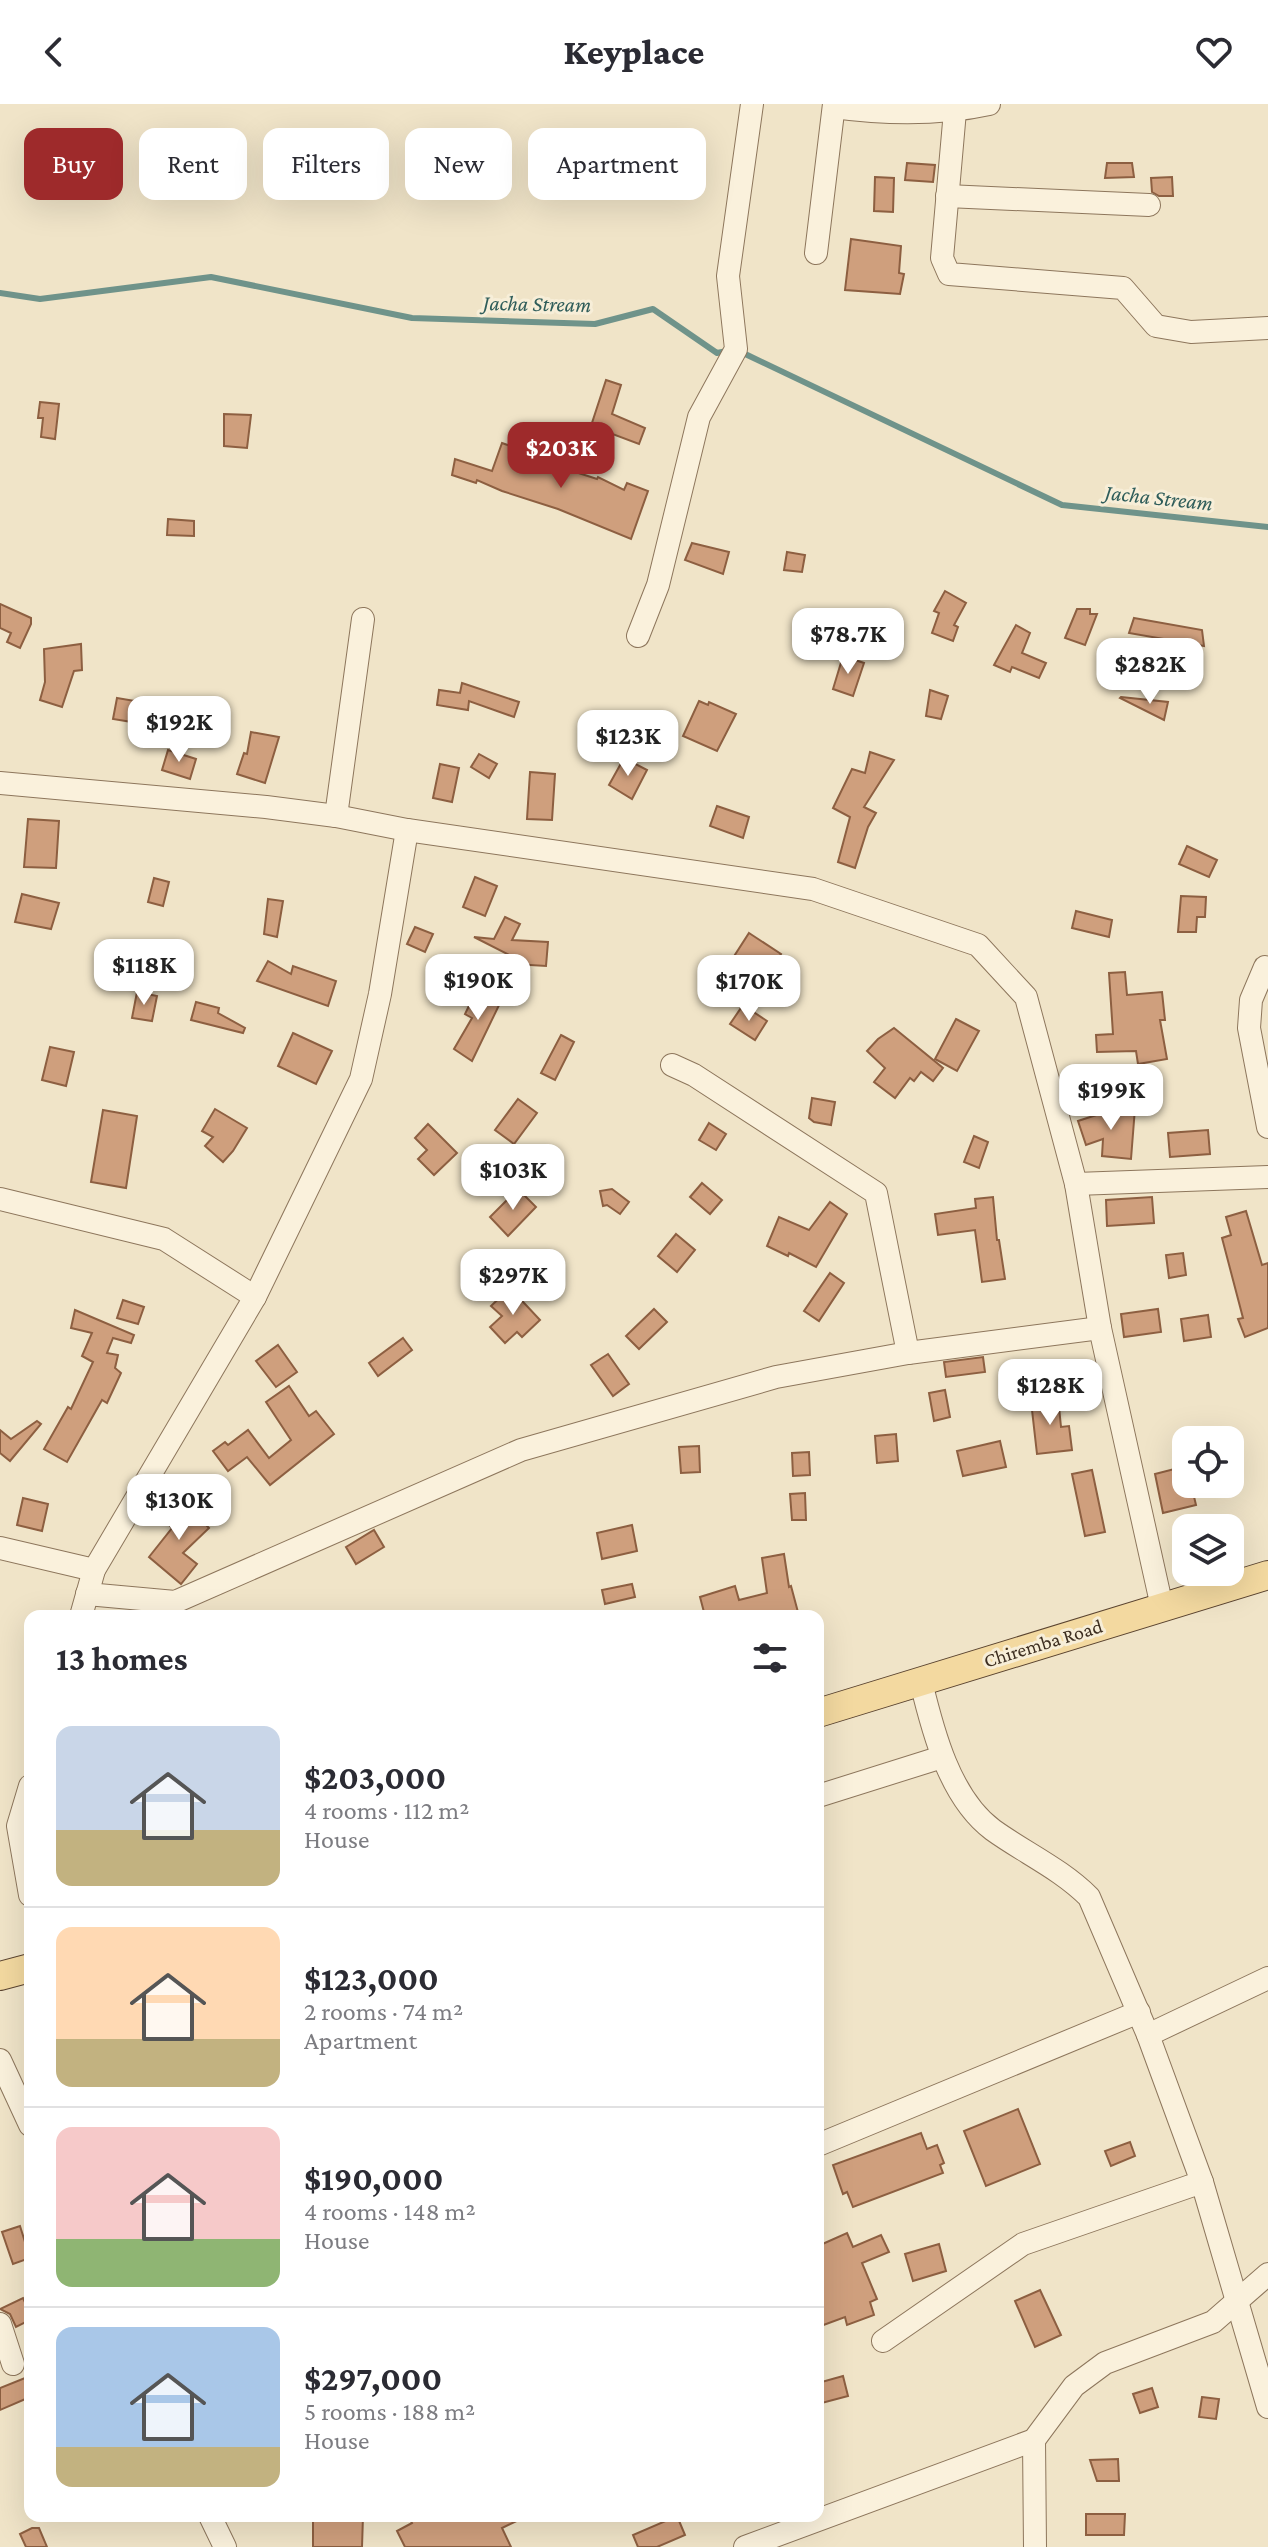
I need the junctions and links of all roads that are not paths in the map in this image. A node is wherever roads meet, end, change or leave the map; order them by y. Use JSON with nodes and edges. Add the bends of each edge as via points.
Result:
{"nodes":[{"id":1,"x":752,"y":104,"type":"edge"},
{"id":2,"x":989,"y":104,"type":"edge"},
{"id":3,"x":834,"y":106,"type":"edge"},
{"id":4,"x":955,"y":111,"type":"junction"},
{"id":5,"x":947,"y":196,"type":"junction"},
{"id":6,"x":1149,"y":205,"type":"dead end"},
{"id":7,"x":816,"y":253,"type":"dead end"},
{"id":8,"x":1268,"y":328,"type":"edge"},
{"id":9,"x":363,"y":619,"type":"dead end"},
{"id":10,"x":638,"y":636,"type":"dead end"},
{"id":11,"x":0,"y":783,"type":"edge"},
{"id":12,"x":336,"y":816,"type":"junction"},
{"id":13,"x":407,"y":830,"type":"junction"},
{"id":14,"x":1268,"y":968,"type":"edge"},
{"id":15,"x":672,"y":1065,"type":"dead end"},
{"id":16,"x":1268,"y":1127,"type":"edge"},
{"id":17,"x":1268,"y":1177,"type":"edge"},
{"id":18,"x":1076,"y":1184,"type":"junction"},
{"id":19,"x":0,"y":1199,"type":"edge"},
{"id":20,"x":255,"y":1297,"type":"junction"},
{"id":21,"x":1100,"y":1328,"type":"junction"},
{"id":22,"x":908,"y":1353,"type":"junction"},
{"id":23,"x":0,"y":1548,"type":"edge"},
{"id":24,"x":94,"y":1570,"type":"junction"},
{"id":25,"x":1268,"y":1575,"type":"edge"},
{"id":26,"x":84,"y":1605,"type":"edge"},
{"id":27,"x":1162,"y":1607,"type":"junction"},
{"id":28,"x":921,"y":1682,"type":"junction"},
{"id":29,"x":824,"y":1711,"type":"edge"},
{"id":30,"x":942,"y":1757,"type":"junction"},
{"id":31,"x":824,"y":1794,"type":"edge"},
{"id":32,"x":24,"y":1797,"type":"edge"},
{"id":33,"x":9,"y":1826,"type":"edge"},
{"id":34,"x":24,"y":1875,"type":"edge"},
{"id":35,"x":24,"y":1970,"type":"edge"},
{"id":36,"x":0,"y":1976,"type":"edge"},
{"id":37,"x":1268,"y":1978,"type":"edge"},
{"id":38,"x":1139,"y":2012,"type":"junction"},
{"id":39,"x":1148,"y":2035,"type":"junction"},
{"id":40,"x":0,"y":2060,"type":"edge"},
{"id":41,"x":24,"y":2112,"type":"edge"},
{"id":42,"x":824,"y":2143,"type":"edge"},
{"id":43,"x":1202,"y":2182,"type":"junction"},
{"id":44,"x":1268,"y":2274,"type":"edge"},
{"id":45,"x":1236,"y":2303,"type":"junction"},
{"id":46,"x":0,"y":2324,"type":"edge"},
{"id":47,"x":883,"y":2341,"type":"dead end"},
{"id":48,"x":14,"y":2364,"type":"edge"},
{"id":49,"x":1268,"y":2407,"type":"edge"},
{"id":50,"x":1034,"y":2440,"type":"junction"},
{"id":51,"x":824,"y":2518,"type":"edge"},
{"id":52,"x":213,"y":2522,"type":"edge"},
{"id":53,"x":813,"y":2522,"type":"edge"},
{"id":54,"x":225,"y":2547,"type":"edge"},
{"id":55,"x":745,"y":2547,"type":"edge"},
{"id":56,"x":1035,"y":2547,"type":"edge"}],
"edges":[{"from":1,"to":10,"type":"street","via":[[728,276],[736,349],[699,417],[662,571]]},
{"from":2,"to":4,"type":"street"},
{"from":3,"to":4,"type":"street"},
{"from":3,"to":7,"type":"street"},
{"from":4,"to":5,"type":"street"},
{"from":5,"to":6,"type":"street"},
{"from":5,"to":8,"type":"street","via":[[942,258],[949,274],[1123,288],[1156,326],[1191,332]]},
{"from":9,"to":12,"type":"street"},
{"from":11,"to":12,"type":"street"},
{"from":12,"to":13,"type":"street"},
{"from":13,"to":18,"type":"street","via":[[813,889],[978,945],[1026,997]]},
{"from":13,"to":20,"type":"street","via":[[361,1079]]},
{"from":14,"to":16,"type":"street","via":[[1251,1000],[1249,1028]]},
{"from":15,"to":22,"type":"street","via":[[876,1193]]},
{"from":17,"to":18,"type":"street"},
{"from":18,"to":21,"type":"street"},
{"from":19,"to":20,"type":"street","via":[[164,1239]]},
{"from":20,"to":24,"type":"street"},
{"from":21,"to":22,"type":"street"},
{"from":21,"to":27,"type":"street"},
{"from":22,"to":26,"type":"street","via":[[776,1377],[521,1450],[175,1602]]},
{"from":23,"to":24,"type":"street"},
{"from":24,"to":26,"type":"street"},
{"from":25,"to":27,"type":"main road","name":"Chiremba Road"},
{"from":27,"to":28,"type":"main road","name":"Chiremba Road"},
{"from":28,"to":29,"type":"main road","name":"Chiremba Road"},
{"from":28,"to":30,"type":"street"},
{"from":30,"to":31,"type":"street"},
{"from":30,"to":38,"type":"street","via":[[972,1810],[1089,1897]]},
{"from":32,"to":33,"type":"street"},
{"from":33,"to":34,"type":"street"},
{"from":35,"to":36,"type":"main road"},
{"from":37,"to":39,"type":"street"},
{"from":38,"to":39,"type":"street"},
{"from":38,"to":42,"type":"street"},
{"from":39,"to":43,"type":"street"},
{"from":40,"to":41,"type":"street"},
{"from":43,"to":45,"type":"street"},
{"from":43,"to":47,"type":"street","via":[[1023,2244]]},
{"from":44,"to":45,"type":"street"},
{"from":45,"to":49,"type":"street"},
{"from":45,"to":50,"type":"street","via":[[1213,2322],[1105,2363],[1074,2386]]},
{"from":46,"to":48,"type":"street"},
{"from":50,"to":51,"type":"street"},
{"from":50,"to":56,"type":"street"},
{"from":52,"to":54,"type":"street"},
{"from":53,"to":55,"type":"street"}]}
